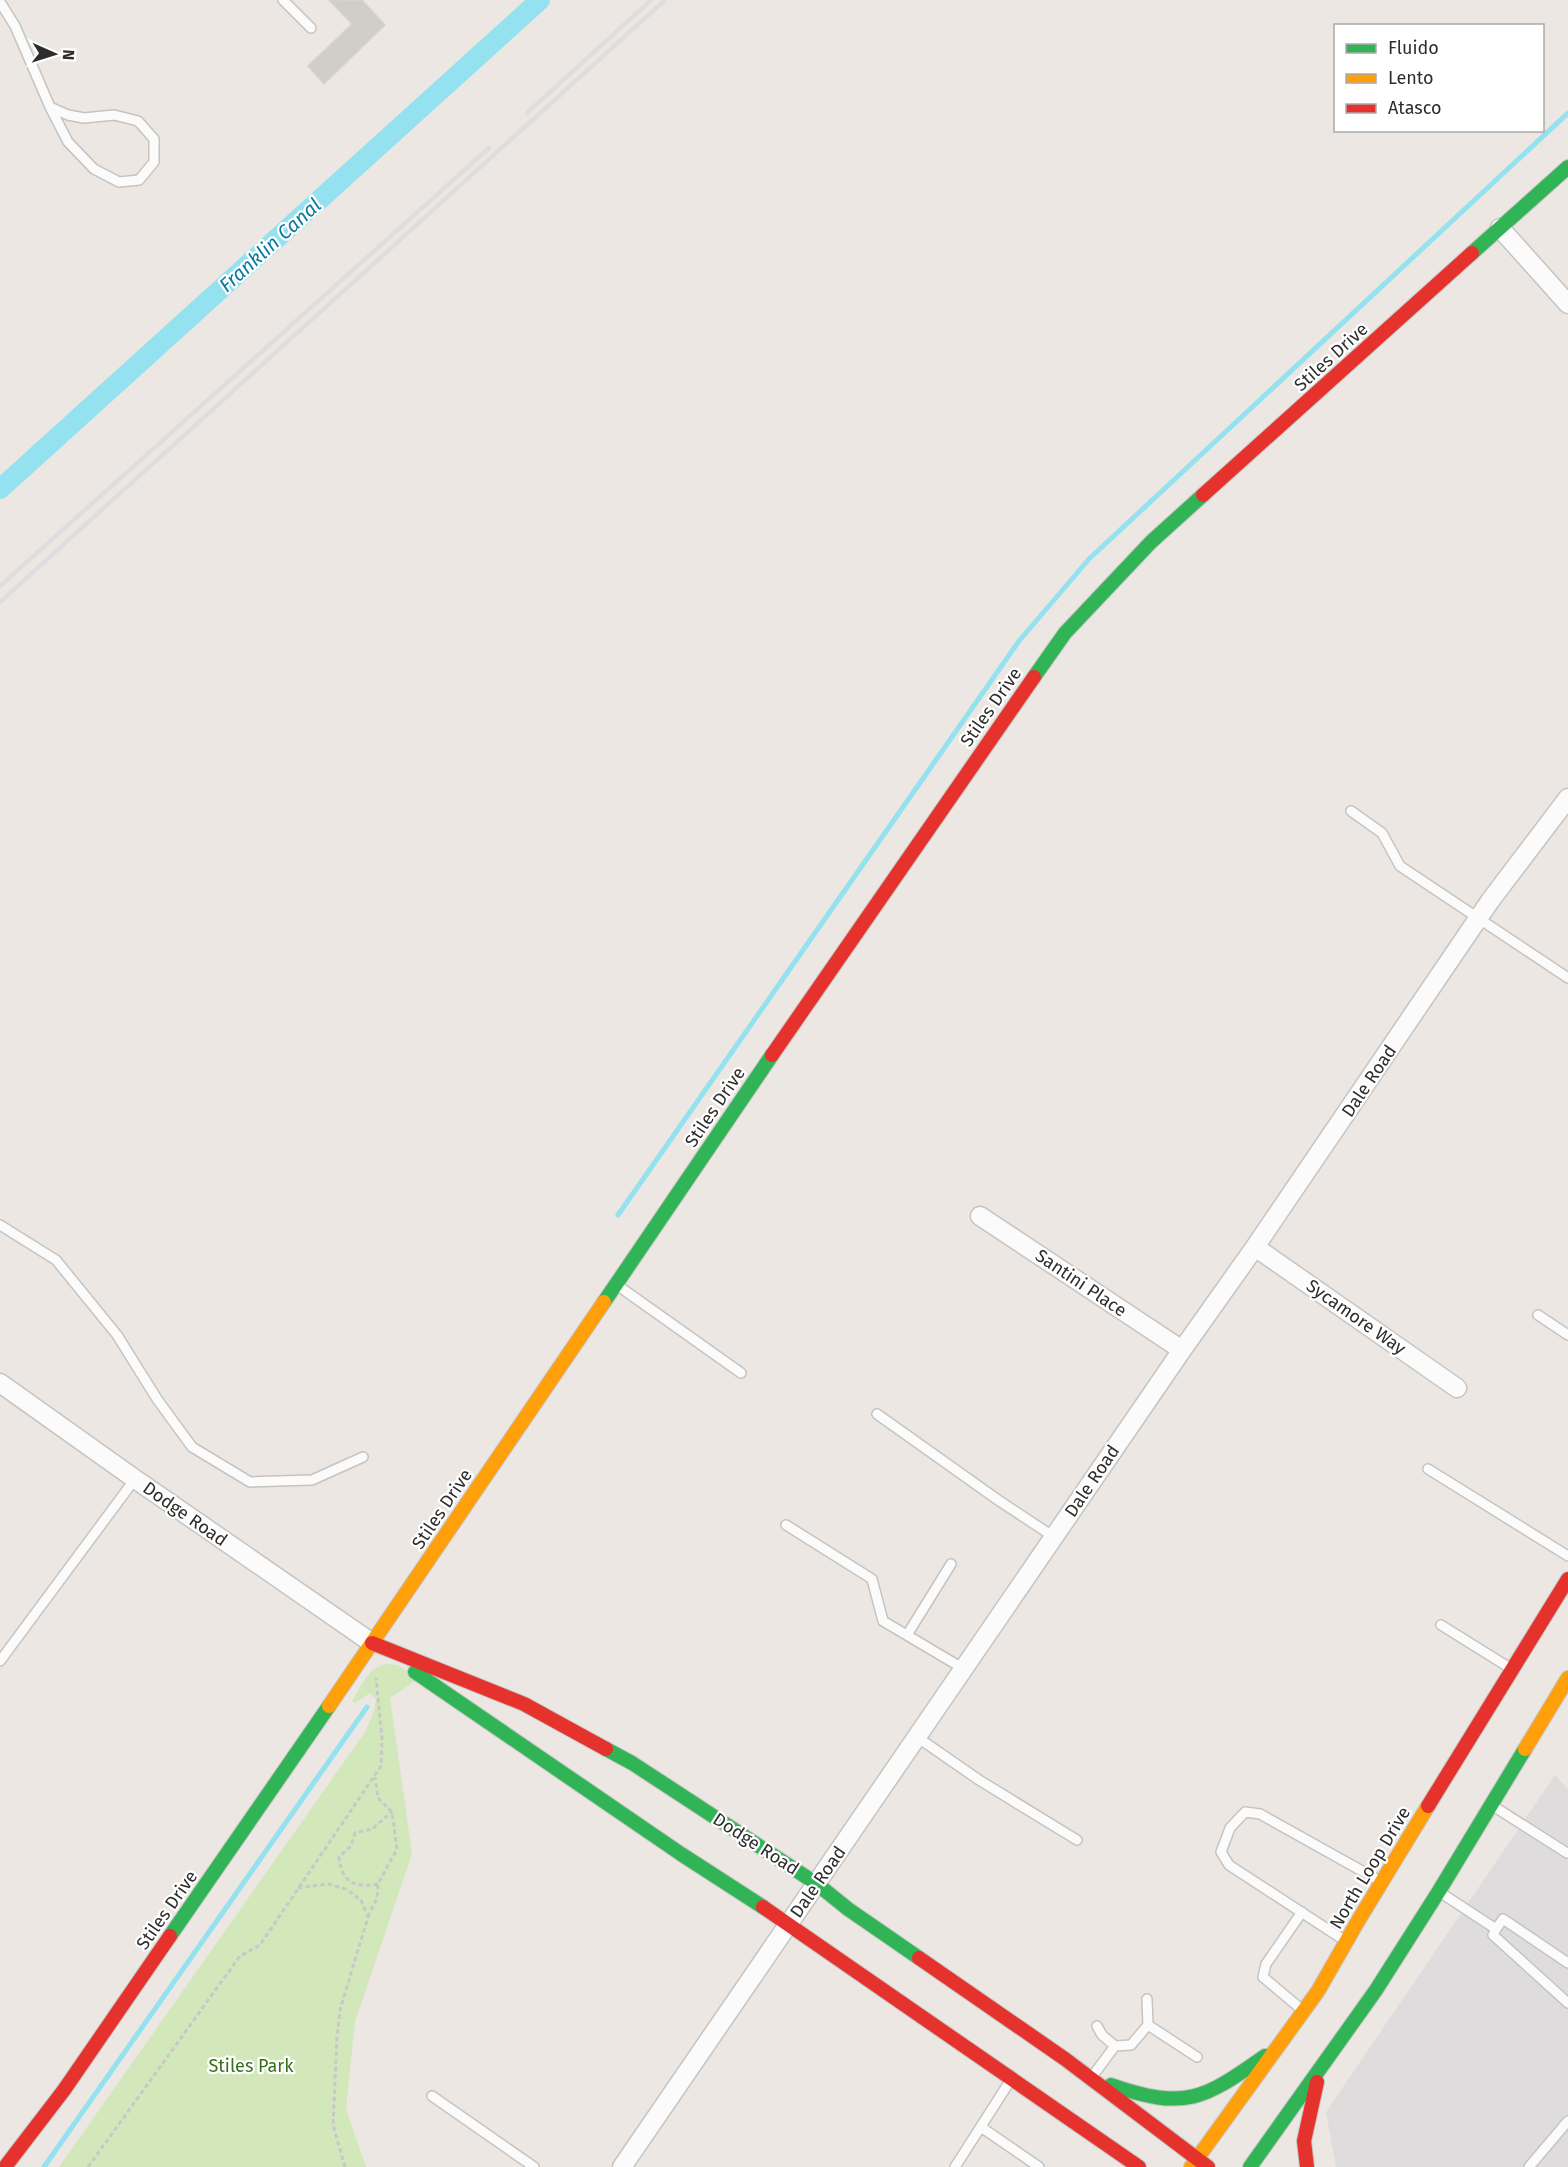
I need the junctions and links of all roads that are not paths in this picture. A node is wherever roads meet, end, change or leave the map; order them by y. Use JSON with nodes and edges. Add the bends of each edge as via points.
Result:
{"nodes":[{"id":1,"x":283,"y":0,"type":"edge"},
{"id":2,"x":0,"y":2,"type":"edge"},
{"id":3,"x":311,"y":28,"type":"dead end"},
{"id":4,"x":50,"y":107,"type":"junction"},
{"id":5,"x":1568,"y":167,"type":"edge"},
{"id":6,"x":1500,"y":228,"type":"junction"},
{"id":7,"x":1568,"y":304,"type":"edge"},
{"id":8,"x":1568,"y":798,"type":"edge"},
{"id":9,"x":1351,"y":811,"type":"dead end"},
{"id":10,"x":1478,"y":920,"type":"junction"},
{"id":11,"x":1568,"y":978,"type":"edge"},
{"id":12,"x":980,"y":1216,"type":"dead end"},
{"id":13,"x":0,"y":1225,"type":"edge"},
{"id":14,"x":1255,"y":1247,"type":"junction"},
{"id":15,"x":615,"y":1283,"type":"junction"},
{"id":16,"x":1538,"y":1315,"type":"dead end"},
{"id":17,"x":1568,"y":1335,"type":"edge"},
{"id":18,"x":1182,"y":1350,"type":"junction"},
{"id":19,"x":741,"y":1373,"type":"dead end"},
{"id":20,"x":0,"y":1383,"type":"edge"},
{"id":21,"x":1457,"y":1388,"type":"dead end"},
{"id":22,"x":877,"y":1414,"type":"dead end"},
{"id":23,"x":363,"y":1457,"type":"dead end"},
{"id":24,"x":1428,"y":1469,"type":"dead end"},
{"id":25,"x":135,"y":1479,"type":"junction"},
{"id":26,"x":786,"y":1525,"type":"dead end"},
{"id":27,"x":1054,"y":1537,"type":"junction"},
{"id":28,"x":1568,"y":1556,"type":"edge"},
{"id":29,"x":951,"y":1564,"type":"dead end"},
{"id":30,"x":1568,"y":1579,"type":"edge"},
{"id":31,"x":1441,"y":1625,"type":"dead end"},
{"id":32,"x":907,"y":1635,"type":"junction"},
{"id":33,"x":372,"y":1643,"type":"junction"},
{"id":34,"x":0,"y":1661,"type":"edge"},
{"id":35,"x":964,"y":1669,"type":"junction"},
{"id":36,"x":1512,"y":1669,"type":"junction"},
{"id":37,"x":1568,"y":1678,"type":"edge"},
{"id":38,"x":918,"y":1737,"type":"junction"},
{"id":39,"x":1491,"y":1805,"type":"junction"},
{"id":40,"x":1077,"y":1840,"type":"dead end"},
{"id":41,"x":1567,"y":1853,"type":"edge"},
{"id":42,"x":1382,"y":1882,"type":"junction"},
{"id":43,"x":817,"y":1884,"type":"junction"},
{"id":44,"x":1439,"y":1891,"type":"junction"},
{"id":45,"x":1302,"y":1912,"type":"junction"},
{"id":46,"x":788,"y":1923,"type":"junction"},
{"id":47,"x":1496,"y":1929,"type":"junction"},
{"id":48,"x":1347,"y":1941,"type":"junction"},
{"id":49,"x":1568,"y":1963,"type":"edge"},
{"id":50,"x":1147,"y":1998,"type":"dead end"},
{"id":51,"x":1568,"y":2003,"type":"edge"},
{"id":52,"x":1304,"y":2012,"type":"junction"},
{"id":53,"x":1148,"y":2025,"type":"junction"},
{"id":54,"x":1097,"y":2026,"type":"dead end"},
{"id":55,"x":1115,"y":2046,"type":"junction"},
{"id":56,"x":1280,"y":2046,"type":"junction"},
{"id":57,"x":1197,"y":2057,"type":"dead end"},
{"id":58,"x":1322,"y":2066,"type":"junction"},
{"id":59,"x":1090,"y":2078,"type":"junction"},
{"id":60,"x":1012,"y":2079,"type":"junction"},
{"id":61,"x":432,"y":2096,"type":"dead end"},
{"id":62,"x":1568,"y":2121,"type":"edge"},
{"id":63,"x":981,"y":2127,"type":"junction"},
{"id":64,"x":1083,"y":2129,"type":"junction"},
{"id":65,"x":1100,"y":2157,"type":"dead end"},
{"id":66,"x":6,"y":2160,"type":"edge"},
{"id":67,"x":1198,"y":2164,"type":"edge"},
{"id":68,"x":534,"y":2167,"type":"edge"},
{"id":69,"x":622,"y":2167,"type":"edge"},
{"id":70,"x":955,"y":2167,"type":"edge"},
{"id":71,"x":1039,"y":2167,"type":"edge"},
{"id":72,"x":1139,"y":2167,"type":"edge"},
{"id":73,"x":1250,"y":2167,"type":"edge"},
{"id":74,"x":1306,"y":2167,"type":"edge"},
{"id":75,"x":1529,"y":2167,"type":"edge"}],
"edges":[{"from":1,"to":3,"type":"lane"},
{"from":2,"to":4,"type":"lane","via":[[15,26]]},
{"from":4,"to":4,"type":"lane","via":[[68,142],[94,170],[119,182],[139,180],[154,162],[154,139],[138,121],[114,115],[84,118]]},
{"from":5,"to":6,"type":"street","name":"Stiles Drive"},
{"from":6,"to":7,"type":"street"},
{"from":6,"to":15,"type":"street","name":"Stiles Drive","via":[[1151,542],[1065,633]]},
{"from":8,"to":10,"type":"street","name":"Dale Road"},
{"from":9,"to":10,"type":"lane","via":[[1383,833],[1400,866]]},
{"from":10,"to":11,"type":"lane"},
{"from":10,"to":14,"type":"street","name":"Dale Road"},
{"from":12,"to":18,"type":"street","name":"Santini Place"},
{"from":13,"to":23,"type":"lane","via":[[56,1260],[117,1335],[192,1447],[250,1482],[312,1480]]},
{"from":14,"to":18,"type":"street","name":"Dale Road"},
{"from":14,"to":21,"type":"street","name":"Sycamore Way"},
{"from":15,"to":19,"type":"lane"},
{"from":15,"to":33,"type":"street","name":"Stiles Drive"},
{"from":16,"to":17,"type":"lane"},
{"from":18,"to":27,"type":"street","name":"Dale Road"},
{"from":20,"to":25,"type":"street","name":"Dodge Road"},
{"from":22,"to":27,"type":"lane"},
{"from":24,"to":28,"type":"lane"},
{"from":25,"to":33,"type":"street","name":"Dodge Road"},
{"from":25,"to":34,"type":"lane"},
{"from":26,"to":32,"type":"lane","via":[[872,1579],[883,1621]]},
{"from":27,"to":35,"type":"street","name":"Dale Road"},
{"from":29,"to":32,"type":"lane"},
{"from":30,"to":36,"type":"street","name":"North Loop Drive"},
{"from":31,"to":36,"type":"lane"},
{"from":32,"to":35,"type":"lane"},
{"from":33,"to":43,"type":"street","name":"Dodge Road","via":[[534,1709],[632,1763]]},
{"from":33,"to":46,"type":"street","name":"Dodge Road"},
{"from":33,"to":66,"type":"street","name":"Stiles Drive","via":[[64,2090]]},
{"from":35,"to":38,"type":"street","name":"Dale Road"},
{"from":36,"to":42,"type":"street","name":"North Loop Drive"},
{"from":37,"to":39,"type":"street"},
{"from":38,"to":40,"type":"lane","via":[[988,1786]]},
{"from":38,"to":43,"type":"street","name":"Dale Road"},
{"from":39,"to":41,"type":"lane"},
{"from":39,"to":44,"type":"street"},
{"from":42,"to":45,"type":"lane","via":[[1260,1814],[1245,1812],[1230,1828],[1221,1852],[1229,1865]]},
{"from":42,"to":48,"type":"street","name":"North Loop Drive"},
{"from":43,"to":46,"type":"street","name":"Dale Road"},
{"from":43,"to":59,"type":"street","name":"Dodge Road"},
{"from":44,"to":47,"type":"lane"},
{"from":44,"to":58,"type":"street"},
{"from":45,"to":48,"type":"lane"},
{"from":45,"to":52,"type":"lane","via":[[1266,1964],[1263,1977]]},
{"from":46,"to":60,"type":"street","name":"Dodge Road"},
{"from":46,"to":69,"type":"street","name":"Dale Road"},
{"from":47,"to":49,"type":"lane","via":[[1503,1918]]},
{"from":47,"to":51,"type":"lane","via":[[1493,1935]]},
{"from":48,"to":52,"type":"street","name":"North Loop Drive"},
{"from":50,"to":53,"type":"lane"},
{"from":52,"to":56,"type":"street","name":"North Loop Drive"},
{"from":53,"to":55,"type":"lane","via":[[1131,2045]]},
{"from":53,"to":57,"type":"lane"},
{"from":54,"to":55,"type":"lane"},
{"from":55,"to":59,"type":"lane"},
{"from":56,"to":59,"type":"street","via":[[1198,2097],[1165,2099],[1132,2093]]},
{"from":56,"to":67,"type":"street","name":"North Loop Drive"},
{"from":58,"to":73,"type":"street"},
{"from":58,"to":74,"type":"street","via":[[1304,2141]]},
{"from":59,"to":67,"type":"street","name":"Dodge Road"},
{"from":60,"to":63,"type":"lane"},
{"from":60,"to":64,"type":"street","name":"Dodge Road"},
{"from":61,"to":68,"type":"lane"},
{"from":62,"to":75,"type":"lane"},
{"from":63,"to":70,"type":"lane"},
{"from":63,"to":71,"type":"lane"},
{"from":64,"to":65,"type":"street"},
{"from":64,"to":72,"type":"street","name":"Dodge Road"}]}
